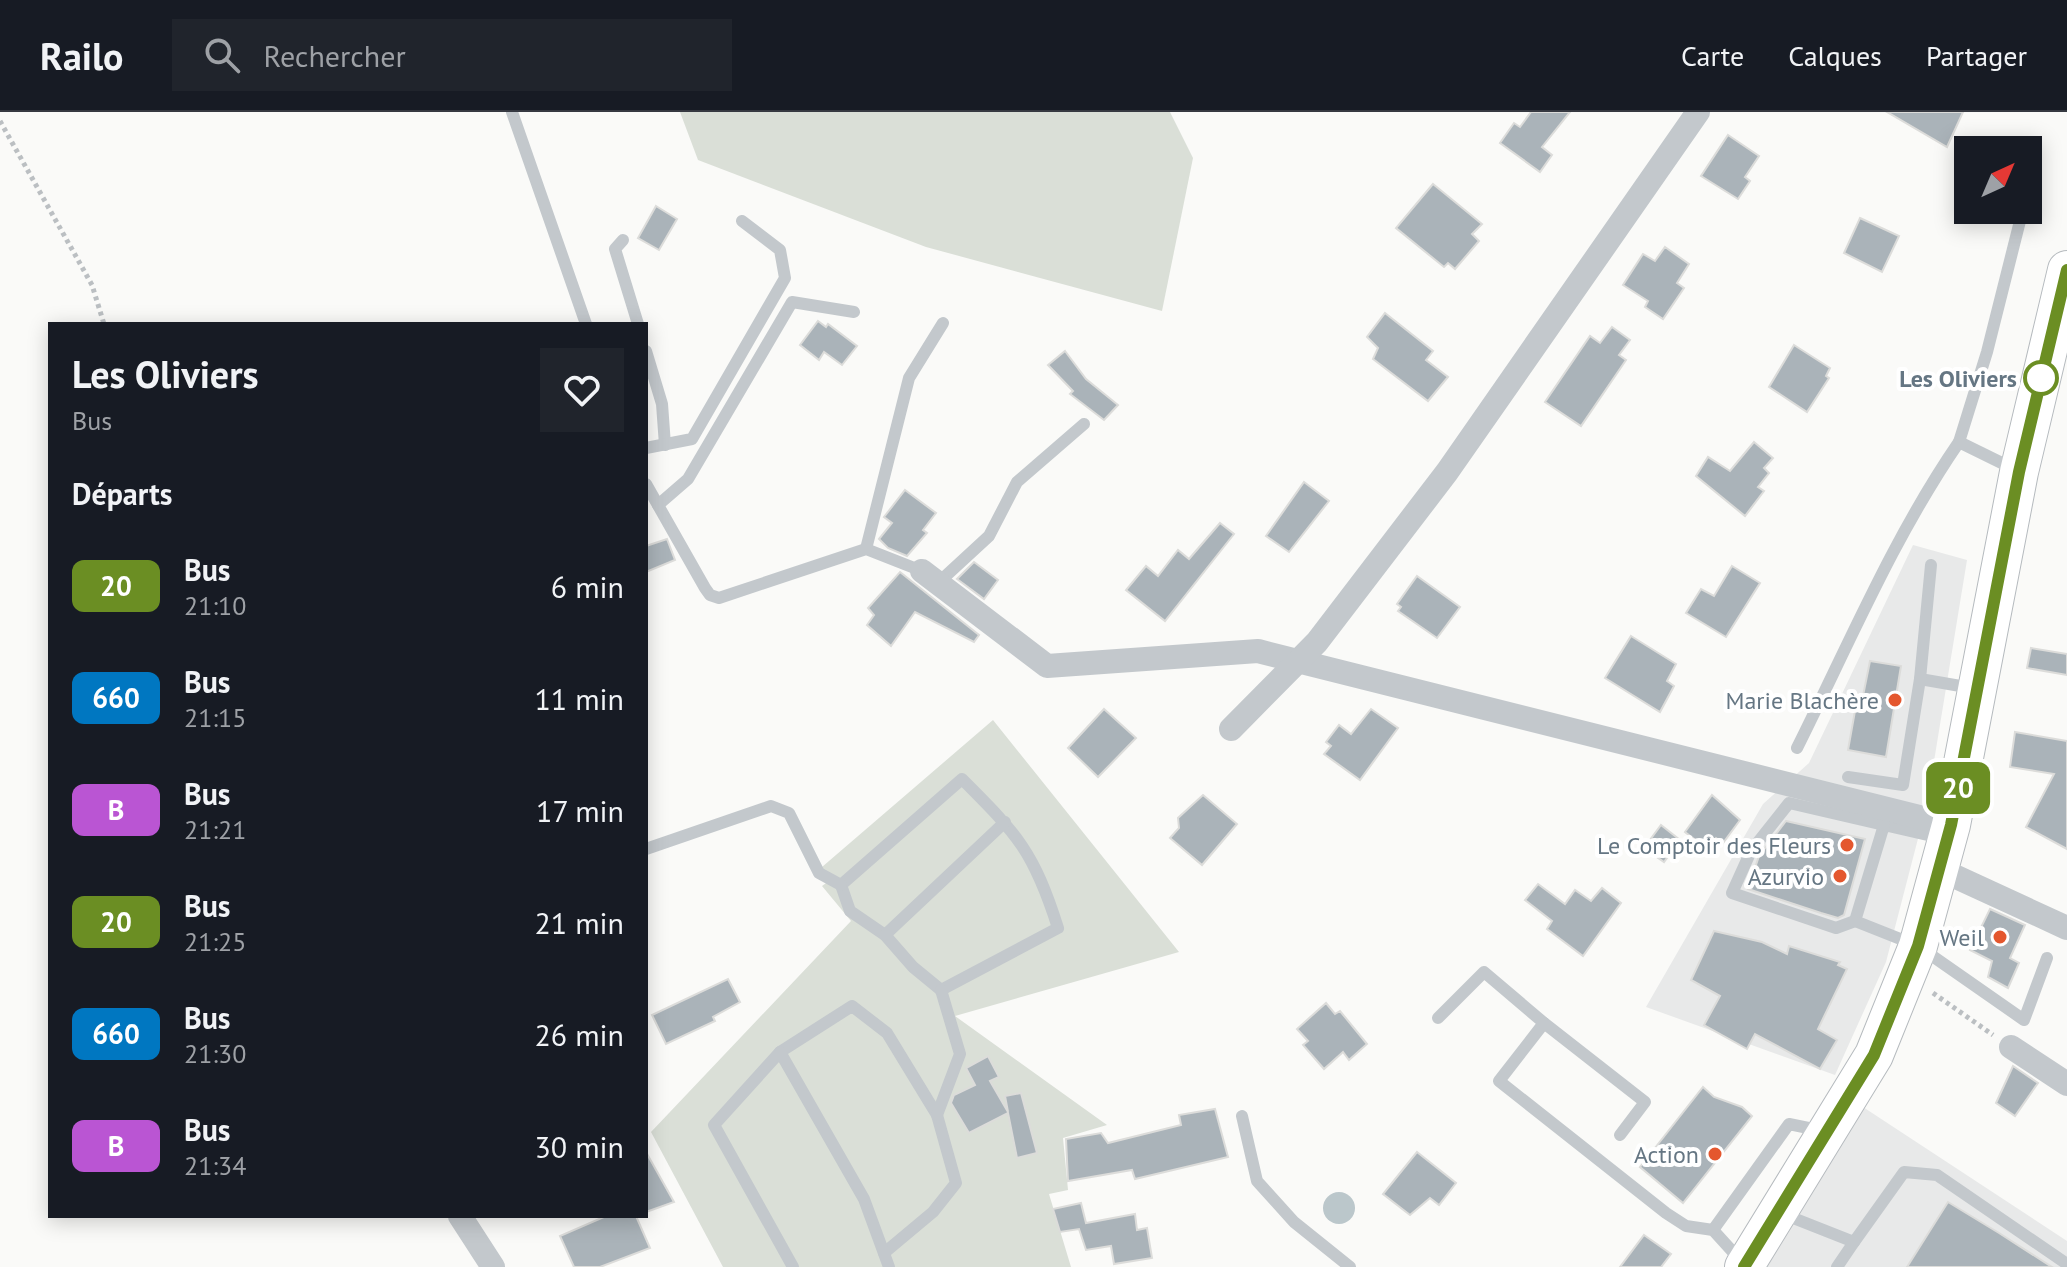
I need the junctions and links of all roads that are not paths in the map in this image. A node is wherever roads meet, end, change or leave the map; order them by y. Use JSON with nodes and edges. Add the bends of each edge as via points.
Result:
{"nodes":[{"id":1,"x":512,"y":112,"type":"edge"},
{"id":2,"x":1698,"y":112,"type":"edge"},
{"id":3,"x":742,"y":221,"type":"dead end"},
{"id":4,"x":2019,"y":224,"type":"edge"},
{"id":5,"x":623,"y":240,"type":"dead end"},
{"id":6,"x":2067,"y":270,"type":"edge"},
{"id":7,"x":854,"y":312,"type":"dead end"},
{"id":8,"x":585,"y":322,"type":"edge"},
{"id":9,"x":637,"y":322,"type":"edge"},
{"id":10,"x":943,"y":323,"type":"dead end"},
{"id":11,"x":648,"y":358,"type":"edge"},
{"id":12,"x":1084,"y":424,"type":"dead end"},
{"id":13,"x":1959,"y":442,"type":"junction"},
{"id":14,"x":665,"y":445,"type":"junction"},
{"id":15,"x":648,"y":448,"type":"edge"},
{"id":16,"x":2019,"y":472,"type":"junction"},
{"id":17,"x":648,"y":488,"type":"edge"},
{"id":18,"x":658,"y":505,"type":"junction"},
{"id":19,"x":866,"y":549,"type":"junction"},
{"id":20,"x":1931,"y":565,"type":"dead end"},
{"id":21,"x":930,"y":577,"type":"junction"},
{"id":22,"x":1298,"y":660,"type":"junction"},
{"id":23,"x":1920,"y":679,"type":"junction"},
{"id":24,"x":1976,"y":688,"type":"junction"},
{"id":25,"x":1231,"y":729,"type":"dead end"},
{"id":26,"x":1797,"y":748,"type":"dead end"},
{"id":27,"x":1848,"y":777,"type":"dead end"},
{"id":28,"x":1005,"y":822,"type":"junction"},
{"id":29,"x":1884,"y":825,"type":"junction"},
{"id":30,"x":1947,"y":845,"type":"junction"},
{"id":31,"x":648,"y":848,"type":"edge"},
{"id":32,"x":841,"y":885,"type":"junction"},
{"id":33,"x":1855,"y":921,"type":"junction"},
{"id":34,"x":2067,"y":928,"type":"edge"},
{"id":35,"x":885,"y":935,"type":"junction"},
{"id":36,"x":2047,"y":958,"type":"dead end"},
{"id":37,"x":1912,"y":962,"type":"junction"},
{"id":38,"x":941,"y":990,"type":"junction"},
{"id":39,"x":1438,"y":1018,"type":"dead end"},
{"id":40,"x":1544,"y":1023,"type":"junction"},
{"id":41,"x":2011,"y":1047,"type":"road end"},
{"id":42,"x":780,"y":1052,"type":"junction"},
{"id":43,"x":2067,"y":1084,"type":"edge"},
{"id":44,"x":937,"y":1115,"type":"junction"},
{"id":45,"x":1242,"y":1116,"type":"dead end"},
{"id":46,"x":1829,"y":1132,"type":"junction"},
{"id":47,"x":1620,"y":1135,"type":"dead end"},
{"id":48,"x":1779,"y":1212,"type":"junction"},
{"id":49,"x":461,"y":1218,"type":"edge"},
{"id":50,"x":1713,"y":1230,"type":"junction"},
{"id":51,"x":1854,"y":1242,"type":"junction"},
{"id":52,"x":884,"y":1253,"type":"junction"},
{"id":53,"x":2067,"y":1264,"type":"edge"},
{"id":54,"x":493,"y":1267,"type":"edge"},
{"id":55,"x":793,"y":1267,"type":"edge"},
{"id":56,"x":889,"y":1267,"type":"edge"},
{"id":57,"x":1350,"y":1267,"type":"edge"},
{"id":58,"x":1745,"y":1267,"type":"edge"},
{"id":59,"x":1837,"y":1267,"type":"edge"}],
"edges":[{"from":1,"to":8,"type":"lane"},
{"from":2,"to":22,"type":"street","via":[[1447,472]]},
{"from":3,"to":14,"type":"lane","via":[[780,250],[785,278],[692,439]]},
{"from":4,"to":13,"type":"lane"},
{"from":5,"to":9,"type":"lane","via":[[615,249]]},
{"from":6,"to":16,"type":"main road"},
{"from":7,"to":18,"type":"lane","via":[[792,302],[688,479]]},
{"from":10,"to":19,"type":"lane","via":[[909,378]]},
{"from":11,"to":14,"type":"lane","via":[[662,404]]},
{"from":12,"to":21,"type":"lane","via":[[1017,482],[989,536]]},
{"from":13,"to":16,"type":"lane"},
{"from":13,"to":26,"type":"lane","via":[[1925,491],[1847,638]]},
{"from":14,"to":15,"type":"lane"},
{"from":16,"to":24,"type":"main road"},
{"from":17,"to":18,"type":"lane"},
{"from":18,"to":19,"type":"lane","via":[[705,588],[719,598]]},
{"from":19,"to":21,"type":"lane"},
{"from":20,"to":23,"type":"lane"},
{"from":21,"to":22,"type":"street","via":[[1047,666],[1258,651]]},
{"from":22,"to":25,"type":"street"},
{"from":22,"to":30,"type":"street"},
{"from":23,"to":24,"type":"lane"},
{"from":23,"to":27,"type":"lane","via":[[1903,785]]},
{"from":24,"to":30,"type":"main road"},
{"from":28,"to":32,"type":"lane","via":[[962,779]]},
{"from":28,"to":35,"type":"lane"},
{"from":28,"to":38,"type":"lane","via":[[1041,876],[1058,928]]},
{"from":29,"to":30,"type":"lane"},
{"from":29,"to":33,"type":"lane"},
{"from":29,"to":33,"type":"lane","via":[[1789,803],[1751,851],[1732,893],[1836,928]]},
{"from":30,"to":34,"type":"street"},
{"from":30,"to":37,"type":"main road"},
{"from":31,"to":32,"type":"lane","via":[[771,806],[789,813],[819,873]]},
{"from":32,"to":35,"type":"lane","via":[[850,911]]},
{"from":33,"to":37,"type":"lane"},
{"from":35,"to":38,"type":"lane"},
{"from":36,"to":37,"type":"lane","via":[[2024,1020]]},
{"from":37,"to":46,"type":"main road","via":[[1874,1055]]},
{"from":38,"to":44,"type":"lane","via":[[960,1054]]},
{"from":39,"to":40,"type":"lane","via":[[1484,972]]},
{"from":40,"to":47,"type":"lane","via":[[1645,1102]]},
{"from":40,"to":50,"type":"lane","via":[[1499,1081],[1666,1213],[1686,1226]]},
{"from":41,"to":43,"type":"street"},
{"from":42,"to":44,"type":"lane","via":[[852,1006],[887,1033]]},
{"from":42,"to":52,"type":"lane","via":[[864,1199]]},
{"from":42,"to":55,"type":"lane","via":[[714,1125]]},
{"from":44,"to":52,"type":"lane","via":[[956,1183],[933,1212]]},
{"from":45,"to":57,"type":"lane","via":[[1257,1181],[1294,1222]]},
{"from":46,"to":48,"type":"main road"},
{"from":46,"to":50,"type":"lane","via":[[1789,1124]]},
{"from":48,"to":51,"type":"lane"},
{"from":48,"to":58,"type":"main road"},
{"from":49,"to":54,"type":"street"},
{"from":50,"to":58,"type":"lane"},
{"from":51,"to":53,"type":"lane","via":[[1904,1172],[1937,1175]]},
{"from":51,"to":59,"type":"lane"},
{"from":52,"to":56,"type":"lane"}]}
